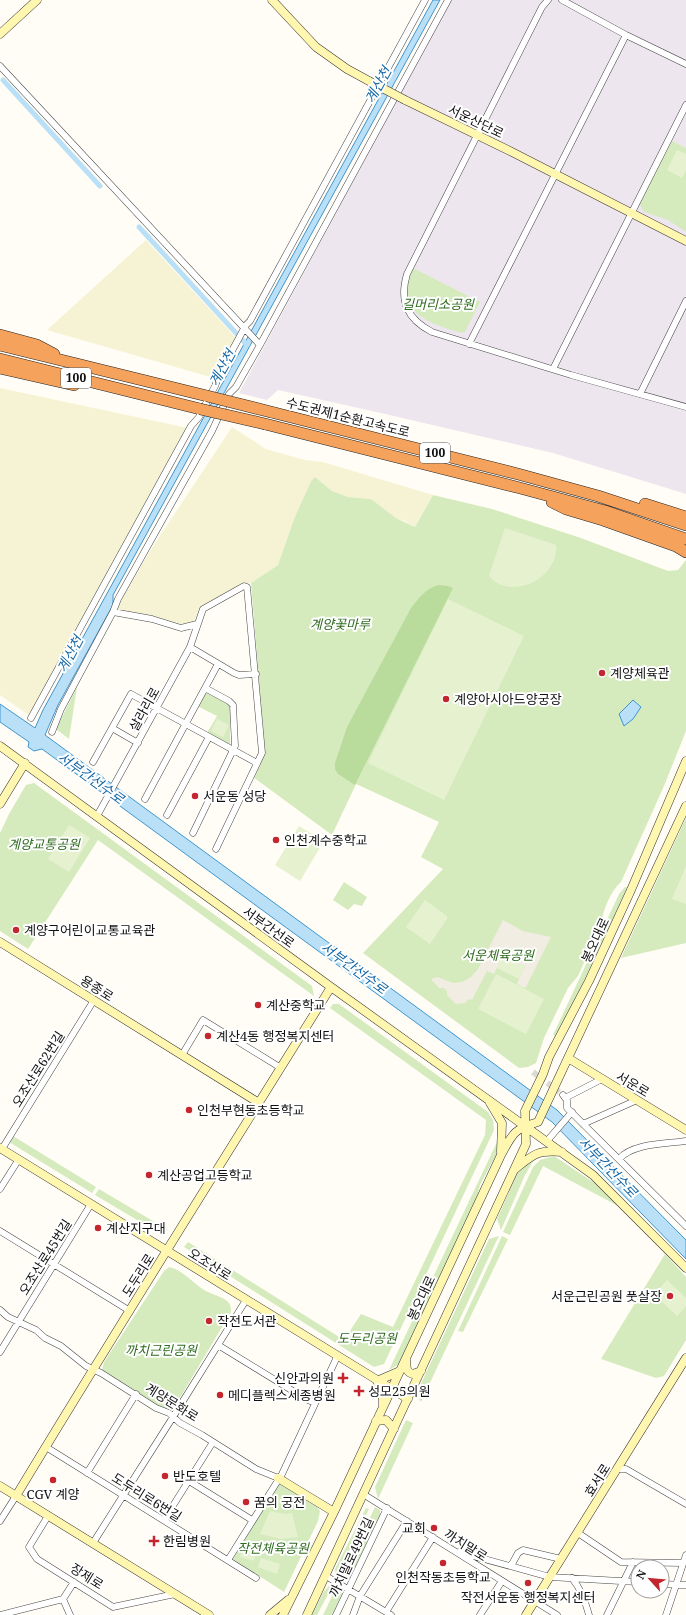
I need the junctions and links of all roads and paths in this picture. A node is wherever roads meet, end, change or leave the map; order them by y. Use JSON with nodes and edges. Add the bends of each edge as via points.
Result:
{"nodes":[{"id":1,"x":37,"y":0,"type":"edge"},
{"id":2,"x":272,"y":0,"type":"edge"},
{"id":3,"x":425,"y":0,"type":"edge"},
{"id":4,"x":448,"y":0,"type":"edge"},
{"id":5,"x":548,"y":0,"type":"edge"},
{"id":6,"x":562,"y":0,"type":"edge"},
{"id":7,"x":0,"y":34,"type":"edge"},
{"id":8,"x":626,"y":34,"type":"junction"},
{"id":9,"x":686,"y":64,"type":"edge"},
{"id":10,"x":0,"y":66,"type":"edge"},
{"id":11,"x":0,"y":70,"type":"edge"},
{"id":12,"x":8,"y":75,"type":"junction"},
{"id":13,"x":686,"y":105,"type":"edge"},
{"id":14,"x":478,"y":135,"type":"junction"},
{"id":15,"x":555,"y":174,"type":"junction"},
{"id":16,"x":631,"y":213,"type":"junction"},
{"id":17,"x":686,"y":241,"type":"edge"},
{"id":18,"x":686,"y":300,"type":"edge"},
{"id":19,"x":244,"y":331,"type":"junction"},
{"id":20,"x":0,"y":335,"type":"edge"},
{"id":21,"x":469,"y":344,"type":"junction"},
{"id":22,"x":0,"y":345,"type":"edge"},
{"id":23,"x":259,"y":345,"type":"junction"},
{"id":24,"x":0,"y":359,"type":"edge"},
{"id":25,"x":73,"y":363,"type":"junction"},
{"id":26,"x":0,"y":368,"type":"edge"},
{"id":27,"x":553,"y":369,"type":"junction"},
{"id":28,"x":640,"y":394,"type":"junction"},
{"id":29,"x":151,"y":397,"type":"junction"},
{"id":30,"x":686,"y":407,"type":"edge"},
{"id":31,"x":685,"y":522,"type":"edge"},
{"id":32,"x":682,"y":543,"type":"edge"},
{"id":33,"x":114,"y":612,"type":"junction"},
{"id":34,"x":197,"y":624,"type":"junction"},
{"id":35,"x":190,"y":648,"type":"junction"},
{"id":36,"x":218,"y":664,"type":"junction"},
{"id":37,"x":256,"y":674,"type":"junction"},
{"id":38,"x":205,"y":688,"type":"junction"},
{"id":39,"x":157,"y":708,"type":"junction"},
{"id":40,"x":31,"y":718,"type":"dead end"},
{"id":41,"x":185,"y":724,"type":"junction"},
{"id":42,"x":112,"y":728,"type":"junction"},
{"id":43,"x":52,"y":732,"type":"dead end"},
{"id":44,"x":209,"y":737,"type":"junction"},
{"id":45,"x":138,"y":743,"type":"junction"},
{"id":46,"x":0,"y":746,"type":"edge"},
{"id":47,"x":233,"y":750,"type":"junction"},
{"id":48,"x":686,"y":761,"type":"edge"},
{"id":49,"x":93,"y":762,"type":"dead end"},
{"id":50,"x":25,"y":763,"type":"junction"},
{"id":51,"x":257,"y":763,"type":"junction"},
{"id":52,"x":144,"y":799,"type":"dead end"},
{"id":53,"x":0,"y":804,"type":"edge"},
{"id":54,"x":686,"y":806,"type":"edge"},
{"id":55,"x":167,"y":815,"type":"dead end"},
{"id":56,"x":97,"y":816,"type":"junction"},
{"id":57,"x":193,"y":833,"type":"dead end"},
{"id":58,"x":216,"y":849,"type":"dead end"},
{"id":59,"x":0,"y":942,"type":"edge"},
{"id":60,"x":331,"y":987,"type":"junction"},
{"id":61,"x":94,"y":1000,"type":"junction"},
{"id":62,"x":182,"y":1055,"type":"junction"},
{"id":63,"x":568,"y":1058,"type":"junction"},
{"id":64,"x":281,"y":1068,"type":"junction"},
{"id":65,"x":602,"y":1079,"type":"junction"},
{"id":66,"x":487,"y":1099,"type":"junction"},
{"id":67,"x":637,"y":1100,"type":"junction"},
{"id":68,"x":259,"y":1103,"type":"junction"},
{"id":69,"x":570,"y":1114,"type":"junction"},
{"id":70,"x":583,"y":1124,"type":"junction"},
{"id":71,"x":525,"y":1126,"type":"junction"},
{"id":72,"x":686,"y":1130,"type":"edge"},
{"id":73,"x":547,"y":1141,"type":"junction"},
{"id":74,"x":686,"y":1141,"type":"edge"},
{"id":75,"x":1,"y":1148,"type":"edge"},
{"id":76,"x":563,"y":1153,"type":"junction"},
{"id":77,"x":501,"y":1155,"type":"junction"},
{"id":78,"x":619,"y":1158,"type":"junction"},
{"id":79,"x":19,"y":1160,"type":"junction"},
{"id":80,"x":513,"y":1170,"type":"junction"},
{"id":81,"x":0,"y":1189,"type":"edge"},
{"id":82,"x":91,"y":1204,"type":"junction"},
{"id":83,"x":686,"y":1226,"type":"edge"},
{"id":84,"x":0,"y":1230,"type":"edge"},
{"id":85,"x":167,"y":1252,"type":"junction"},
{"id":86,"x":54,"y":1264,"type":"junction"},
{"id":87,"x":686,"y":1268,"type":"edge"},
{"id":88,"x":246,"y":1300,"type":"junction"},
{"id":89,"x":0,"y":1310,"type":"edge"},
{"id":90,"x":130,"y":1311,"type":"junction"},
{"id":91,"x":19,"y":1321,"type":"junction"},
{"id":92,"x":218,"y":1345,"type":"junction"},
{"id":93,"x":0,"y":1352,"type":"edge"},
{"id":94,"x":337,"y":1357,"type":"junction"},
{"id":95,"x":686,"y":1358,"type":"edge"},
{"id":96,"x":406,"y":1359,"type":"junction"},
{"id":97,"x":93,"y":1369,"type":"junction"},
{"id":98,"x":400,"y":1371,"type":"junction"},
{"id":99,"x":421,"y":1371,"type":"junction"},
{"id":100,"x":377,"y":1381,"type":"junction"},
{"id":101,"x":391,"y":1389,"type":"junction"},
{"id":102,"x":136,"y":1394,"type":"junction"},
{"id":103,"x":408,"y":1399,"type":"junction"},
{"id":104,"x":315,"y":1403,"type":"junction"},
{"id":105,"x":383,"y":1406,"type":"junction"},
{"id":106,"x":173,"y":1417,"type":"junction"},
{"id":107,"x":376,"y":1421,"type":"junction"},
{"id":108,"x":394,"y":1429,"type":"junction"},
{"id":109,"x":212,"y":1442,"type":"junction"},
{"id":110,"x":46,"y":1448,"type":"junction"},
{"id":111,"x":618,"y":1469,"type":"junction"},
{"id":112,"x":87,"y":1473,"type":"junction"},
{"id":113,"x":278,"y":1478,"type":"junction"},
{"id":114,"x":189,"y":1481,"type":"junction"},
{"id":115,"x":0,"y":1486,"type":"edge"},
{"id":116,"x":363,"y":1494,"type":"junction"},
{"id":117,"x":16,"y":1496,"type":"junction"},
{"id":118,"x":124,"y":1496,"type":"junction"},
{"id":119,"x":686,"y":1504,"type":"edge"},
{"id":120,"x":387,"y":1508,"type":"junction"},
{"id":121,"x":334,"y":1512,"type":"junction"},
{"id":122,"x":48,"y":1516,"type":"junction"},
{"id":123,"x":164,"y":1520,"type":"junction"},
{"id":124,"x":252,"y":1520,"type":"junction"},
{"id":125,"x":407,"y":1521,"type":"junction"},
{"id":126,"x":0,"y":1522,"type":"edge"},
{"id":127,"x":578,"y":1533,"type":"junction"},
{"id":128,"x":433,"y":1537,"type":"junction"},
{"id":129,"x":93,"y":1543,"type":"junction"},
{"id":130,"x":453,"y":1550,"type":"junction"},
{"id":131,"x":686,"y":1555,"type":"edge"},
{"id":132,"x":561,"y":1559,"type":"junction"},
{"id":133,"x":228,"y":1560,"type":"junction"},
{"id":134,"x":630,"y":1562,"type":"edge"},
{"id":135,"x":670,"y":1563,"type":"edge"},
{"id":136,"x":683,"y":1563,"type":"junction"},
{"id":137,"x":511,"y":1566,"type":"junction"},
{"id":138,"x":630,"y":1568,"type":"edge"},
{"id":139,"x":326,"y":1576,"type":"junction"},
{"id":140,"x":550,"y":1577,"type":"junction"},
{"id":141,"x":256,"y":1578,"type":"dead end"},
{"id":142,"x":572,"y":1578,"type":"junction"},
{"id":143,"x":502,"y":1581,"type":"junction"},
{"id":144,"x":623,"y":1581,"type":"junction"},
{"id":145,"x":630,"y":1581,"type":"edge"},
{"id":146,"x":74,"y":1582,"type":"junction"},
{"id":147,"x":670,"y":1585,"type":"edge"},
{"id":148,"x":676,"y":1585,"type":"junction"},
{"id":149,"x":686,"y":1585,"type":"edge"},
{"id":150,"x":348,"y":1588,"type":"junction"},
{"id":151,"x":175,"y":1594,"type":"junction"},
{"id":152,"x":360,"y":1596,"type":"junction"},
{"id":153,"x":292,"y":1597,"type":"junction"},
{"id":154,"x":63,"y":1599,"type":"junction"},
{"id":155,"x":535,"y":1601,"type":"junction"},
{"id":156,"x":0,"y":1614,"type":"edge"},
{"id":157,"x":388,"y":1614,"type":"edge"},
{"id":158,"x":70,"y":1615,"type":"edge"},
{"id":159,"x":208,"y":1615,"type":"edge"},
{"id":160,"x":270,"y":1615,"type":"edge"},
{"id":161,"x":283,"y":1615,"type":"edge"},
{"id":162,"x":307,"y":1615,"type":"edge"},
{"id":163,"x":336,"y":1615,"type":"edge"},
{"id":164,"x":353,"y":1615,"type":"edge"},
{"id":165,"x":480,"y":1615,"type":"edge"},
{"id":166,"x":526,"y":1615,"type":"edge"},
{"id":167,"x":557,"y":1615,"type":"edge"},
{"id":168,"x":589,"y":1615,"type":"edge"},
{"id":169,"x":607,"y":1615,"type":"edge"},
{"id":170,"x":666,"y":1615,"type":"edge"}],
"edges":[{"from":1,"to":7,"type":"main road"},
{"from":2,"to":14,"type":"main road","name":"서운산단로","bridge":true,"via":[[316,47],[347,69]]},
{"from":3,"to":19,"type":"street"},
{"from":4,"to":23,"type":"street"},
{"from":5,"to":14,"type":"street","via":[[542,7]]},
{"from":6,"to":8,"type":"street"},
{"from":8,"to":9,"type":"street"},
{"from":8,"to":15,"type":"street"},
{"from":10,"to":12,"type":"street"},
{"from":11,"to":12,"type":"street"},
{"from":12,"to":19,"type":"street"},
{"from":13,"to":16,"type":"street"},
{"from":14,"to":15,"type":"main road","name":"서운산단로"},
{"from":14,"to":21,"type":"street","via":[[407,274],[403,297],[413,319],[420,326]]},
{"from":15,"to":16,"type":"main road","name":"서운산단로"},
{"from":15,"to":21,"type":"street"},
{"from":16,"to":17,"type":"main road","name":"서운산단로"},
{"from":16,"to":27,"type":"street"},
{"from":18,"to":28,"type":"street"},
{"from":19,"to":23,"type":"street"},
{"from":19,"to":40,"type":"street","via":[[199,417],[191,425]]},
{"from":20,"to":25,"type":"highway","via":[[37,345]]},
{"from":21,"to":27,"type":"street"},
{"from":22,"to":25,"type":"highway","name":"수도권제1순환고속도로","number":"100"},
{"from":23,"to":33,"type":"street","via":[[236,387],[229,394],[212,431],[118,599]]},
{"from":24,"to":29,"type":"highway","name":"수도권제1순환고속도로","number":"100"},
{"from":25,"to":31,"type":"highway","name":"수도권제1순환고속도로","number":"100","bridge":true,"via":[[598,496],[641,502]]},
{"from":26,"to":29,"type":"highway","via":[[112,393]]},
{"from":27,"to":28,"type":"street"},
{"from":28,"to":30,"type":"street"},
{"from":29,"to":32,"type":"highway","name":"수도권제1순환고속도로","number":"100","bridge":true,"via":[[520,488],[566,509]]},
{"from":33,"to":34,"type":"street","via":[[152,619],[181,628]]},
{"from":33,"to":43,"type":"street","via":[[61,709]]},
{"from":34,"to":35,"type":"street","name":"살라리로"},
{"from":34,"to":37,"type":"street","name":"살라리로","via":[[203,609],[244,586],[247,587]]},
{"from":35,"to":36,"type":"street"},
{"from":35,"to":39,"type":"street","name":"살라리로"},
{"from":36,"to":37,"type":"street","via":[[240,675]]},
{"from":36,"to":38,"type":"street"},
{"from":37,"to":51,"type":"street","via":[[262,753]]},
{"from":38,"to":41,"type":"street"},
{"from":38,"to":47,"type":"street","via":[[232,705],[235,746]]},
{"from":39,"to":41,"type":"street"},
{"from":39,"to":42,"type":"street","via":[[131,694]]},
{"from":39,"to":45,"type":"street","name":"살라리로"},
{"from":41,"to":44,"type":"street"},
{"from":41,"to":52,"type":"street"},
{"from":42,"to":45,"type":"street"},
{"from":42,"to":49,"type":"street"},
{"from":44,"to":47,"type":"street"},
{"from":44,"to":55,"type":"street"},
{"from":45,"to":56,"type":"street","name":"살라리로"},
{"from":46,"to":50,"type":"main road","name":"서부간선로"},
{"from":47,"to":51,"type":"street"},
{"from":47,"to":57,"type":"street"},
{"from":48,"to":71,"type":"main road","name":"봉오대로","via":[[631,890],[525,1111]]},
{"from":50,"to":53,"type":"main road"},
{"from":50,"to":56,"type":"main road","name":"서부간선로"},
{"from":51,"to":58,"type":"street"},
{"from":54,"to":63,"type":"main road","name":"봉오대로"},
{"from":56,"to":60,"type":"main road","name":"서부간선로"},
{"from":59,"to":61,"type":"main road","name":"용종로"},
{"from":60,"to":64,"type":"main road","name":"도두리로"},
{"from":60,"to":66,"type":"main road","name":"서부간선로"},
{"from":61,"to":62,"type":"main road","name":"용종로"},
{"from":61,"to":75,"type":"street","name":"오조산로62번길"},
{"from":62,"to":64,"type":"street","via":[[203,1020]]},
{"from":62,"to":68,"type":"main road","name":"용종로"},
{"from":63,"to":65,"type":"main road","name":"서운로"},
{"from":63,"to":71,"type":"main road","name":"봉오대로","via":[[538,1122]]},
{"from":64,"to":68,"type":"main road","name":"도두리로"},
{"from":65,"to":67,"type":"main road","name":"서운로"},
{"from":65,"to":69,"type":"street","via":[[564,1096]]},
{"from":66,"to":71,"type":"main road","name":"서부간선로"},
{"from":66,"to":77,"type":"main road","via":[[502,1123]]},
{"from":67,"to":70,"type":"street"},
{"from":67,"to":72,"type":"main road","name":"서운로"},
{"from":68,"to":85,"type":"main road","name":"도두리로"},
{"from":69,"to":70,"type":"street"},
{"from":69,"to":73,"type":"street"},
{"from":70,"to":78,"type":"street"},
{"from":71,"to":73,"type":"main road","name":"서부간선로"},
{"from":71,"to":77,"type":"main road","name":"봉오대로","via":[[512,1134]]},
{"from":71,"to":80,"type":"main road","name":"봉오대로","via":[[526,1144]]},
{"from":73,"to":76,"type":"main road","name":"서부간선로"},
{"from":74,"to":78,"type":"street","via":[[633,1148]]},
{"from":75,"to":79,"type":"main road","name":"오조산로"},
{"from":76,"to":80,"type":"main road","via":[[544,1151],[535,1154]]},
{"from":76,"to":87,"type":"main road","name":"서부간선로","via":[[602,1183]]},
{"from":77,"to":96,"type":"main road","name":"봉오대로"},
{"from":78,"to":83,"type":"street"},
{"from":79,"to":81,"type":"street"},
{"from":79,"to":82,"type":"main road","name":"오조산로"},
{"from":80,"to":99,"type":"main road","name":"봉오대로"},
{"from":82,"to":85,"type":"main road","name":"오조산로"},
{"from":82,"to":86,"type":"street","name":"오조산로45번길"},
{"from":84,"to":86,"type":"street"},
{"from":85,"to":88,"type":"main road","name":"오조산로"},
{"from":85,"to":90,"type":"main road","name":"도두리로"},
{"from":86,"to":90,"type":"street"},
{"from":86,"to":91,"type":"street","name":"오조산로45번길"},
{"from":88,"to":92,"type":"street"},
{"from":88,"to":94,"type":"main road","name":"오조산로"},
{"from":89,"to":91,"type":"street","name":"계양문화로"},
{"from":90,"to":97,"type":"main road","name":"도두리로"},
{"from":91,"to":93,"type":"street","name":"오조산로45번길"},
{"from":91,"to":97,"type":"street","name":"계양문화로"},
{"from":92,"to":104,"type":"street"},
{"from":92,"to":106,"type":"street"},
{"from":94,"to":100,"type":"main road","name":"오조산로"},
{"from":94,"to":104,"type":"street"},
{"from":95,"to":111,"type":"main road","name":"효서로"},
{"from":96,"to":98,"type":"main road","name":"봉오대로"},
{"from":96,"to":99,"type":"main road","via":[[408,1372],[413,1374]]},
{"from":97,"to":102,"type":"street","name":"계양문화로"},
{"from":97,"to":110,"type":"main road","name":"도두리로"},
{"from":98,"to":100,"type":"main road"},
{"from":98,"to":101,"type":"main road","name":"봉오대로"},
{"from":99,"to":103,"type":"main road","name":"봉오대로"},
{"from":100,"to":101,"type":"main road","name":"오조산로"},
{"from":100,"to":105,"type":"main road"},
{"from":101,"to":103,"type":"main road","name":"오조산로"},
{"from":101,"to":105,"type":"main road","name":"봉오대로"},
{"from":102,"to":106,"type":"street","name":"계양문화로"},
{"from":102,"to":112,"type":"street"},
{"from":103,"to":108,"type":"main road","name":"봉오대로"},
{"from":104,"to":113,"type":"street"},
{"from":105,"to":107,"type":"main road","name":"봉오대로"},
{"from":106,"to":109,"type":"street","name":"계양문화로"},
{"from":106,"to":118,"type":"street"},
{"from":107,"to":108,"type":"main road","via":[[386,1420]]},
{"from":107,"to":121,"type":"main road","name":"봉오대로"},
{"from":108,"to":116,"type":"main road","name":"봉오대로"},
{"from":109,"to":113,"type":"street","name":"계양문화로","via":[[256,1469]]},
{"from":109,"to":114,"type":"street"},
{"from":110,"to":112,"type":"street","name":"도두리로6번길"},
{"from":110,"to":117,"type":"main road","name":"도두리로"},
{"from":111,"to":119,"type":"street","via":[[626,1468]]},
{"from":111,"to":127,"type":"main road","name":"효서로"},
{"from":112,"to":118,"type":"street","name":"도두리로6번길"},
{"from":113,"to":121,"type":"main road","name":"계양문화로"},
{"from":113,"to":124,"type":"street"},
{"from":114,"to":123,"type":"street"},
{"from":114,"to":124,"type":"street"},
{"from":115,"to":117,"type":"main road"},
{"from":116,"to":120,"type":"street","name":"까치말로"},
{"from":116,"to":139,"type":"main road","name":"봉오대로"},
{"from":117,"to":122,"type":"main road"},
{"from":117,"to":126,"type":"street"},
{"from":118,"to":123,"type":"street","name":"도두리로6번길"},
{"from":118,"to":129,"type":"street"},
{"from":120,"to":125,"type":"street","name":"까치말로"},
{"from":120,"to":150,"type":"street","name":"까치말로49번길"},
{"from":121,"to":153,"type":"main road","name":"봉오대로"},
{"from":122,"to":129,"type":"main road"},
{"from":122,"to":146,"type":"street","name":"장제로","via":[[29,1547],[37,1559]]},
{"from":123,"to":133,"type":"street","name":"도두리로6번길"},
{"from":124,"to":133,"type":"street"},
{"from":125,"to":128,"type":"street","name":"까치말로"},
{"from":125,"to":152,"type":"street"},
{"from":127,"to":132,"type":"main road","name":"효서로"},
{"from":127,"to":134,"type":"street","via":[[621,1562]]},
{"from":128,"to":130,"type":"street","name":"까치말로"},
{"from":128,"to":157,"type":"street"},
{"from":129,"to":151,"type":"main road"},
{"from":130,"to":137,"type":"street"},
{"from":130,"to":143,"type":"street","name":"까치말로"},
{"from":131,"to":136,"type":"street"},
{"from":132,"to":137,"type":"street","via":[[523,1550],[518,1553]]},
{"from":132,"to":140,"type":"main road","name":"효서로"},
{"from":133,"to":141,"type":"street","name":"도두리로6번길"},
{"from":135,"to":136,"type":"street"},
{"from":136,"to":148,"type":"street"},
{"from":137,"to":140,"type":"street"},
{"from":138,"to":144,"type":"street"},
{"from":139,"to":150,"type":"street"},
{"from":139,"to":162,"type":"main road","name":"봉오대로"},
{"from":140,"to":142,"type":"street"},
{"from":140,"to":155,"type":"main road","name":"효서로"},
{"from":142,"to":144,"type":"street"},
{"from":142,"to":168,"type":"street","via":[[585,1599]]},
{"from":143,"to":155,"type":"street","name":"까치말로"},
{"from":143,"to":165,"type":"street"},
{"from":144,"to":145,"type":"street"},
{"from":144,"to":169,"type":"street"},
{"from":146,"to":151,"type":"street","name":"장제로","via":[[113,1607]]},
{"from":146,"to":154,"type":"street"},
{"from":147,"to":148,"type":"street"},
{"from":148,"to":149,"type":"street"},
{"from":148,"to":170,"type":"street"},
{"from":150,"to":152,"type":"street"},
{"from":150,"to":163,"type":"street","name":"까치말로49번길"},
{"from":151,"to":159,"type":"main road"},
{"from":152,"to":157,"type":"street"},
{"from":152,"to":164,"type":"street"},
{"from":153,"to":160,"type":"main road"},
{"from":153,"to":161,"type":"main road","name":"봉오대로"},
{"from":154,"to":156,"type":"street"},
{"from":154,"to":158,"type":"street"},
{"from":155,"to":166,"type":"main road","name":"효서로"},
{"from":155,"to":167,"type":"street","name":"까치말로"}]}
